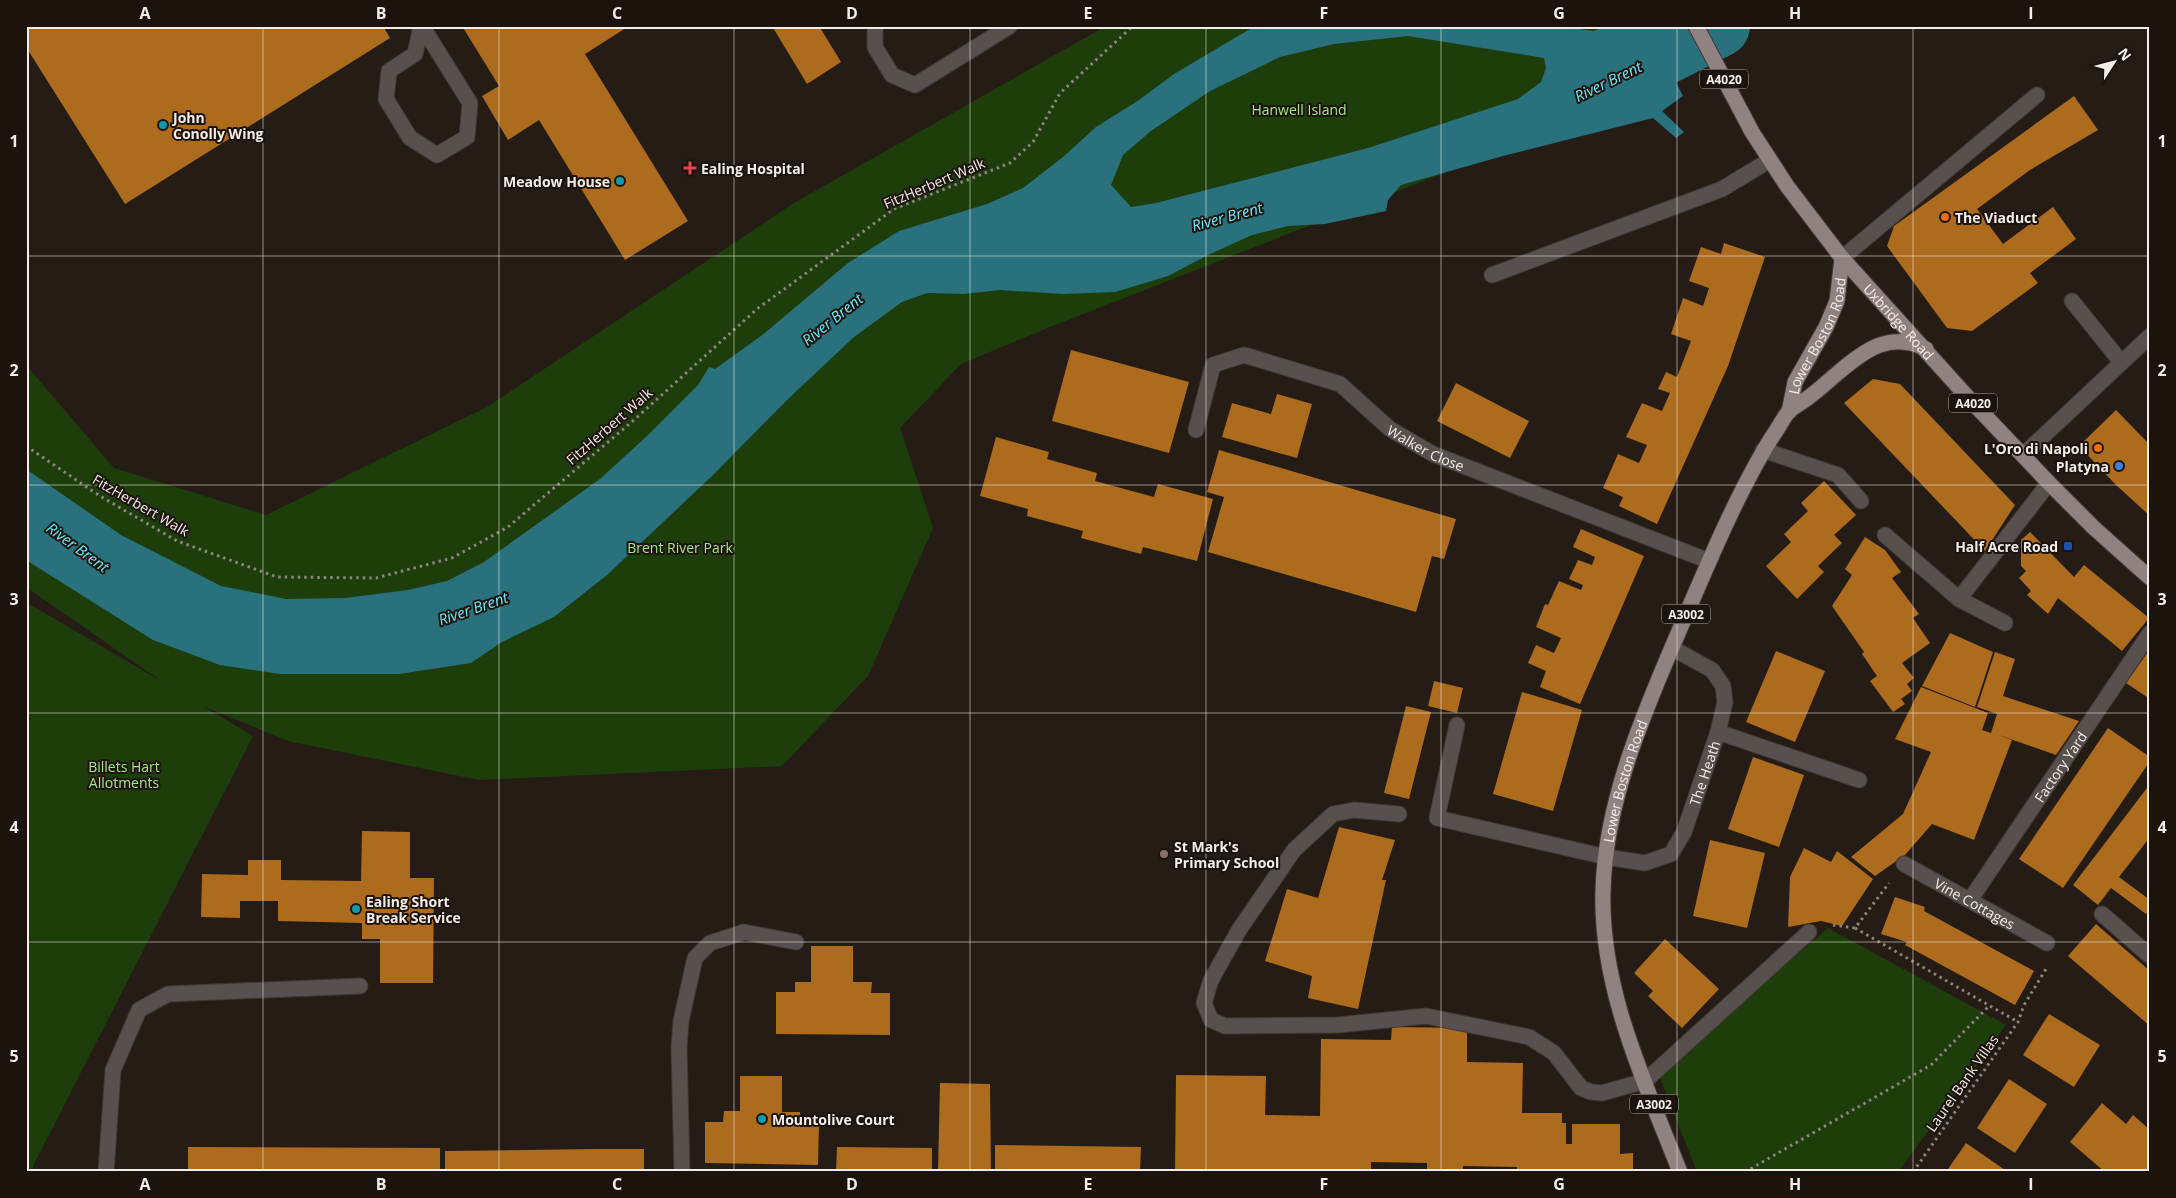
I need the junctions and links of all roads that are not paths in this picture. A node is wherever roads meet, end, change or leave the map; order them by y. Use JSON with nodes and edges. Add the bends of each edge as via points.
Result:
{"nodes":[{"id":1,"x":422,"y":26,"type":"edge"},
{"id":2,"x":875,"y":26,"type":"edge"},
{"id":3,"x":1010,"y":26,"type":"edge"},
{"id":4,"x":1696,"y":26,"type":"edge"},
{"id":5,"x":2037,"y":95,"type":"dead end"},
{"id":6,"x":1770,"y":160,"type":"junction"},
{"id":7,"x":1842,"y":258,"type":"junction"},
{"id":8,"x":1492,"y":275,"type":"dead end"},
{"id":9,"x":2072,"y":302,"type":"dead end"},
{"id":10,"x":2150,"y":336,"type":"edge"},
{"id":11,"x":1926,"y":349,"type":"junction"},
{"id":12,"x":2121,"y":362,"type":"junction"},
{"id":13,"x":1789,"y":412,"type":"junction"},
{"id":14,"x":1196,"y":430,"type":"dead end"},
{"id":15,"x":1763,"y":450,"type":"junction"},
{"id":16,"x":2023,"y":455,"type":"junction"},
{"id":17,"x":2049,"y":483,"type":"junction"},
{"id":18,"x":1861,"y":501,"type":"dead end"},
{"id":19,"x":1885,"y":535,"type":"dead end"},
{"id":20,"x":1709,"y":561,"type":"junction"},
{"id":21,"x":2150,"y":578,"type":"edge"},
{"id":22,"x":1959,"y":598,"type":"junction"},
{"id":23,"x":2005,"y":623,"type":"dead end"},
{"id":24,"x":2150,"y":633,"type":"edge"},
{"id":25,"x":1672,"y":648,"type":"junction"},
{"id":26,"x":1457,"y":725,"type":"dead end"},
{"id":27,"x":1718,"y":732,"type":"junction"},
{"id":28,"x":1859,"y":780,"type":"dead end"},
{"id":29,"x":1398,"y":814,"type":"dead end"},
{"id":30,"x":1606,"y":857,"type":"junction"},
{"id":31,"x":1904,"y":864,"type":"road end"},
{"id":32,"x":1970,"y":900,"type":"junction"},
{"id":33,"x":2102,"y":914,"type":"dead end"},
{"id":34,"x":1809,"y":932,"type":"road end"},
{"id":35,"x":796,"y":942,"type":"dead end"},
{"id":36,"x":2047,"y":943,"type":"dead end"},
{"id":37,"x":2148,"y":951,"type":"edge"},
{"id":38,"x":360,"y":986,"type":"dead end"},
{"id":39,"x":1645,"y":1081,"type":"junction"},
{"id":40,"x":106,"y":1172,"type":"edge"},
{"id":41,"x":682,"y":1172,"type":"edge"},
{"id":42,"x":1680,"y":1172,"type":"edge"}],
"edges":[{"from":1,"to":1,"type":"street","via":[[470,103],[467,137],[437,155],[410,138],[386,99],[389,71],[416,54]]},
{"from":2,"to":3,"type":"street","via":[[875,47],[892,75],[915,85]]},
{"from":4,"to":6,"type":"main road","name":"Uxbridge Road","number":"A4020"},
{"from":5,"to":7,"type":"street"},
{"from":6,"to":7,"type":"main road","name":"Uxbridge Road","number":"A4020"},
{"from":6,"to":8,"type":"street","via":[[1722,189]]},
{"from":7,"to":11,"type":"main road","name":"Uxbridge Road","number":"A4020"},
{"from":7,"to":13,"type":"main road","name":"Lower Boston Road","number":"A3002","via":[[1837,301],[1795,382]]},
{"from":9,"to":12,"type":"street"},
{"from":10,"to":12,"type":"street"},
{"from":11,"to":13,"type":"main road","name":"Lower Boston Road","number":"A3002","via":[[1905,340],[1880,345],[1859,355]]},
{"from":11,"to":16,"type":"main road","name":"Uxbridge Road","number":"A4020"},
{"from":12,"to":16,"type":"street"},
{"from":13,"to":15,"type":"main road","name":"Lower Boston Road","number":"A3002"},
{"from":14,"to":20,"type":"street","name":"Walker Close","via":[[1213,365],[1244,356],[1340,384],[1390,429],[1433,454]]},
{"from":15,"to":18,"type":"street","via":[[1838,475]]},
{"from":15,"to":20,"type":"main road","name":"Lower Boston Road","number":"A3002"},
{"from":16,"to":17,"type":"main road","name":"Uxbridge Road","number":"A4020"},
{"from":17,"to":21,"type":"main road","name":"Uxbridge Road","number":"A4020"},
{"from":17,"to":22,"type":"street"},
{"from":19,"to":22,"type":"street"},
{"from":20,"to":25,"type":"main road","name":"Lower Boston Road","number":"A3002"},
{"from":22,"to":23,"type":"street"},
{"from":24,"to":32,"type":"street","name":"Factory Yard"},
{"from":25,"to":27,"type":"street","name":"The Heath","via":[[1712,670],[1723,686],[1725,702]]},
{"from":25,"to":30,"type":"main road","name":"Lower Boston Road","number":"A3002","via":[[1640,725],[1618,799]]},
{"from":26,"to":30,"type":"street","via":[[1438,818]]},
{"from":27,"to":28,"type":"street"},
{"from":27,"to":30,"type":"street","name":"The Heath","via":[[1684,832],[1672,854],[1645,863]]},
{"from":29,"to":39,"type":"street","via":[[1354,810],[1333,814],[1294,850],[1239,930],[1211,980],[1204,1003],[1211,1020],[1225,1026],[1338,1025],[1426,1016],[1529,1037],[1554,1053],[1581,1088],[1591,1092],[1602,1093]]},
{"from":30,"to":39,"type":"main road","name":"Lower Boston Road","number":"A3002","via":[[1603,918],[1614,992]]},
{"from":31,"to":32,"type":"street","name":"Vine Cottages"},
{"from":32,"to":36,"type":"street","name":"Vine Cottages"},
{"from":33,"to":37,"type":"street"},
{"from":34,"to":39,"type":"street"},
{"from":35,"to":41,"type":"street","via":[[744,932],[710,943],[695,958],[681,1021],[678,1085]]},
{"from":38,"to":40,"type":"street","via":[[168,994],[138,1010],[113,1070]]},
{"from":39,"to":42,"type":"main road","name":"Lower Boston Road","number":"A3002"}]}
